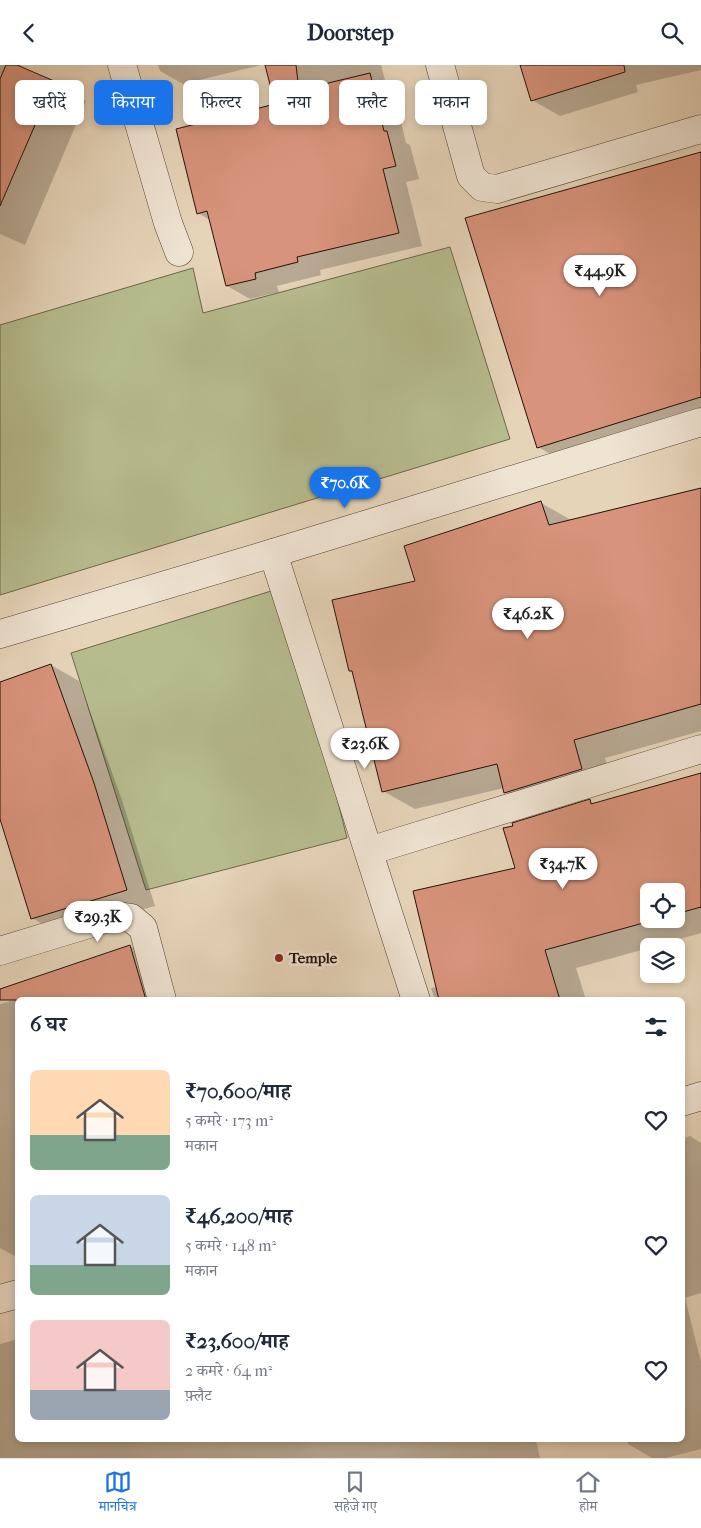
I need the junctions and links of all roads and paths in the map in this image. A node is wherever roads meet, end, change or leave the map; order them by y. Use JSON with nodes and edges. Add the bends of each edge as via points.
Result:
{"nodes":[{"id":1,"x":122,"y":65,"type":"edge"},
{"id":2,"x":440,"y":65,"type":"edge"},
{"id":3,"x":701,"y":129,"type":"edge"},
{"id":4,"x":179,"y":252,"type":"dead end"},
{"id":5,"x":701,"y":422,"type":"edge"},
{"id":6,"x":273,"y":553,"type":"junction"},
{"id":7,"x":0,"y":634,"type":"edge"},
{"id":8,"x":701,"y":749,"type":"edge"},
{"id":9,"x":368,"y":851,"type":"junction"},
{"id":10,"x":0,"y":951,"type":"edge"},
{"id":11,"x":161,"y":997,"type":"edge"},
{"id":12,"x":415,"y":997,"type":"edge"},
{"id":13,"x":701,"y":1096,"type":"edge"},
{"id":14,"x":685,"y":1101,"type":"edge"},
{"id":15,"x":15,"y":1295,"type":"edge"},
{"id":16,"x":0,"y":1299,"type":"edge"}],
"edges":[{"from":1,"to":4,"type":"street"},
{"from":2,"to":3,"type":"street","via":[[471,176],[482,187],[497,189]]},
{"from":5,"to":6,"type":"street"},
{"from":6,"to":7,"type":"street"},
{"from":6,"to":9,"type":"street"},
{"from":8,"to":9,"type":"street"},
{"from":9,"to":12,"type":"street"},
{"from":10,"to":11,"type":"street","via":[[115,916],[131,918],[143,927]]},
{"from":13,"to":14,"type":"street"},
{"from":15,"to":16,"type":"street"}]}
